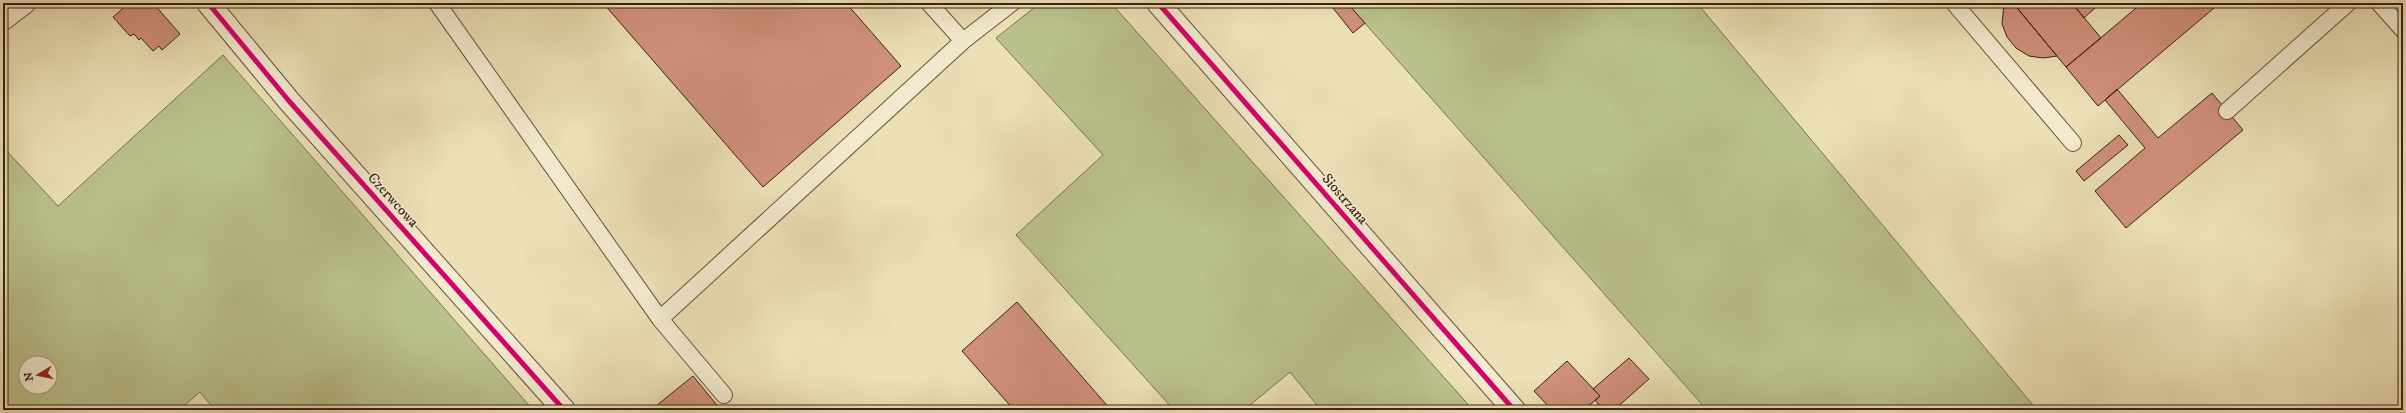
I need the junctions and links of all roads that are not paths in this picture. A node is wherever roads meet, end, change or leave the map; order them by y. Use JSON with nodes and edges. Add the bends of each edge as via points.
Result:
{"nodes":[{"id":1,"x":24,"y":3,"type":"edge"},
{"id":2,"x":208,"y":3,"type":"edge"},
{"id":3,"x":437,"y":3,"type":"edge"},
{"id":4,"x":929,"y":3,"type":"edge"},
{"id":5,"x":1012,"y":3,"type":"edge"},
{"id":6,"x":1158,"y":3,"type":"edge"},
{"id":7,"x":1954,"y":3,"type":"edge"},
{"id":8,"x":2348,"y":3,"type":"edge"},
{"id":9,"x":2379,"y":3,"type":"edge"},
{"id":10,"x":3,"y":19,"type":"edge"},
{"id":11,"x":2403,"y":30,"type":"edge"},
{"id":12,"x":963,"y":41,"type":"junction"},
{"id":13,"x":2227,"y":112,"type":"dead end"},
{"id":14,"x":2074,"y":143,"type":"dead end"},
{"id":15,"x":660,"y":318,"type":"junction"},
{"id":16,"x":724,"y":395,"type":"dead end"},
{"id":17,"x":564,"y":410,"type":"edge"},
{"id":18,"x":1514,"y":410,"type":"edge"}],
"edges":[{"from":1,"to":10,"type":"street"},
{"from":2,"to":17,"type":"street","name":"Czerwcowa","via":[[289,102]]},
{"from":3,"to":15,"type":"lane"},
{"from":4,"to":12,"type":"lane"},
{"from":5,"to":12,"type":"lane"},
{"from":6,"to":18,"type":"street","name":"Siostrzana"},
{"from":7,"to":14,"type":"lane"},
{"from":8,"to":13,"type":"lane"},
{"from":9,"to":11,"type":"lane"},
{"from":12,"to":15,"type":"lane"},
{"from":15,"to":16,"type":"lane"}]}
